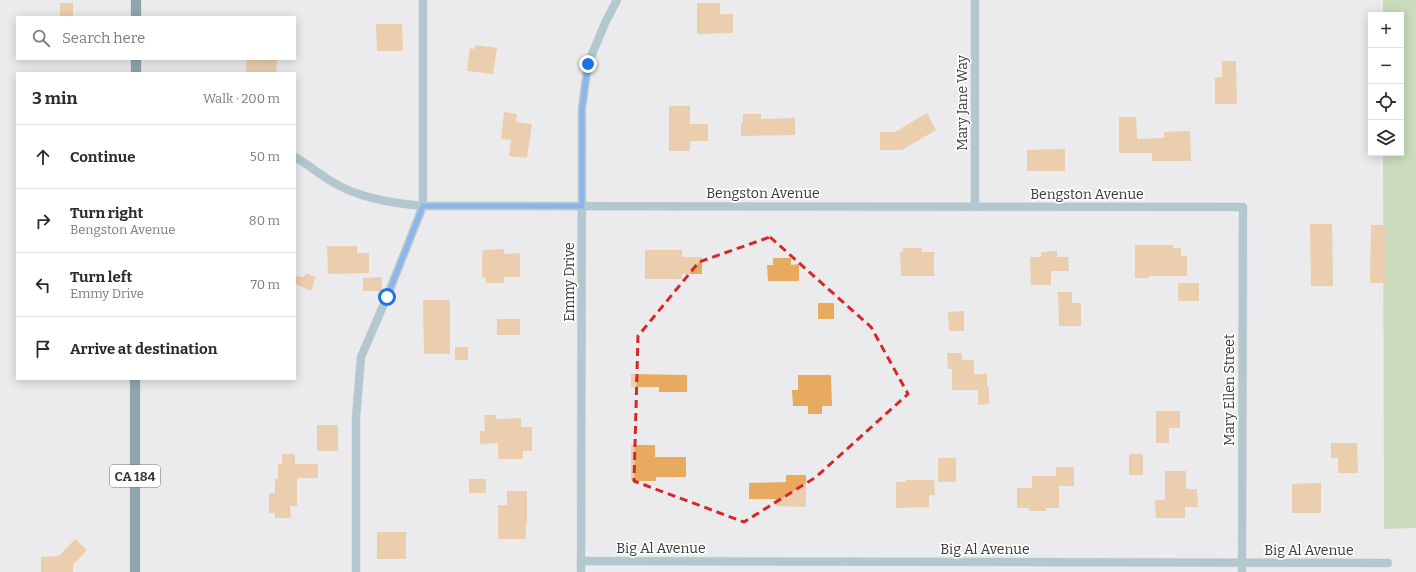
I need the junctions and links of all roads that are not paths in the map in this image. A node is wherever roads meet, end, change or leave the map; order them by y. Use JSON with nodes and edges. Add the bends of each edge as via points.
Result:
{"nodes":[{"id":1,"x":136,"y":0,"type":"edge"},
{"id":2,"x":423,"y":0,"type":"edge"},
{"id":3,"x":618,"y":0,"type":"edge"},
{"id":4,"x":975,"y":0,"type":"edge"},
{"id":5,"x":136,"y":16,"type":"edge"},
{"id":6,"x":136,"y":60,"type":"edge"},
{"id":7,"x":136,"y":72,"type":"edge"},
{"id":8,"x":296,"y":158,"type":"edge"},
{"id":9,"x":423,"y":206,"type":"junction"},
{"id":10,"x":582,"y":206,"type":"junction"},
{"id":11,"x":975,"y":207,"type":"junction"},
{"id":12,"x":1243,"y":207,"type":"joint"},
{"id":13,"x":135,"y":380,"type":"edge"},
{"id":14,"x":581,"y":561,"type":"junction"},
{"id":15,"x":1242,"y":563,"type":"junction"},
{"id":16,"x":1388,"y":563,"type":"dead end"},
{"id":17,"x":135,"y":572,"type":"edge"},
{"id":18,"x":356,"y":572,"type":"edge"},
{"id":19,"x":581,"y":572,"type":"edge"},
{"id":20,"x":1242,"y":572,"type":"edge"}],
"edges":[{"from":1,"to":5,"type":"main road"},
{"from":2,"to":9,"type":"street"},
{"from":3,"to":10,"type":"street","name":"Emmy Drive","via":[[605,23],[588,64],[582,108]]},
{"from":4,"to":11,"type":"street","name":"Mary Jane Way"},
{"from":6,"to":7,"type":"main road"},
{"from":8,"to":9,"type":"street","name":"Bengston Avenue","via":[[330,180],[359,194],[391,203]]},
{"from":9,"to":10,"type":"street","name":"Bengston Avenue"},
{"from":9,"to":18,"type":"street","via":[[361,357],[356,417]]},
{"from":10,"to":11,"type":"street","name":"Bengston Avenue"},
{"from":10,"to":14,"type":"street","name":"Emmy Drive"},
{"from":11,"to":12,"type":"street","name":"Bengston Avenue"},
{"from":12,"to":15,"type":"street","name":"Mary Ellen Street"},
{"from":13,"to":17,"type":"main road","number":"CA 184"},
{"from":14,"to":15,"type":"street","name":"Big Al Avenue"},
{"from":14,"to":19,"type":"street","name":"Emmy Drive"},
{"from":15,"to":16,"type":"street","name":"Big Al Avenue"},
{"from":15,"to":20,"type":"street","name":"Mary Ellen Street"}]}
